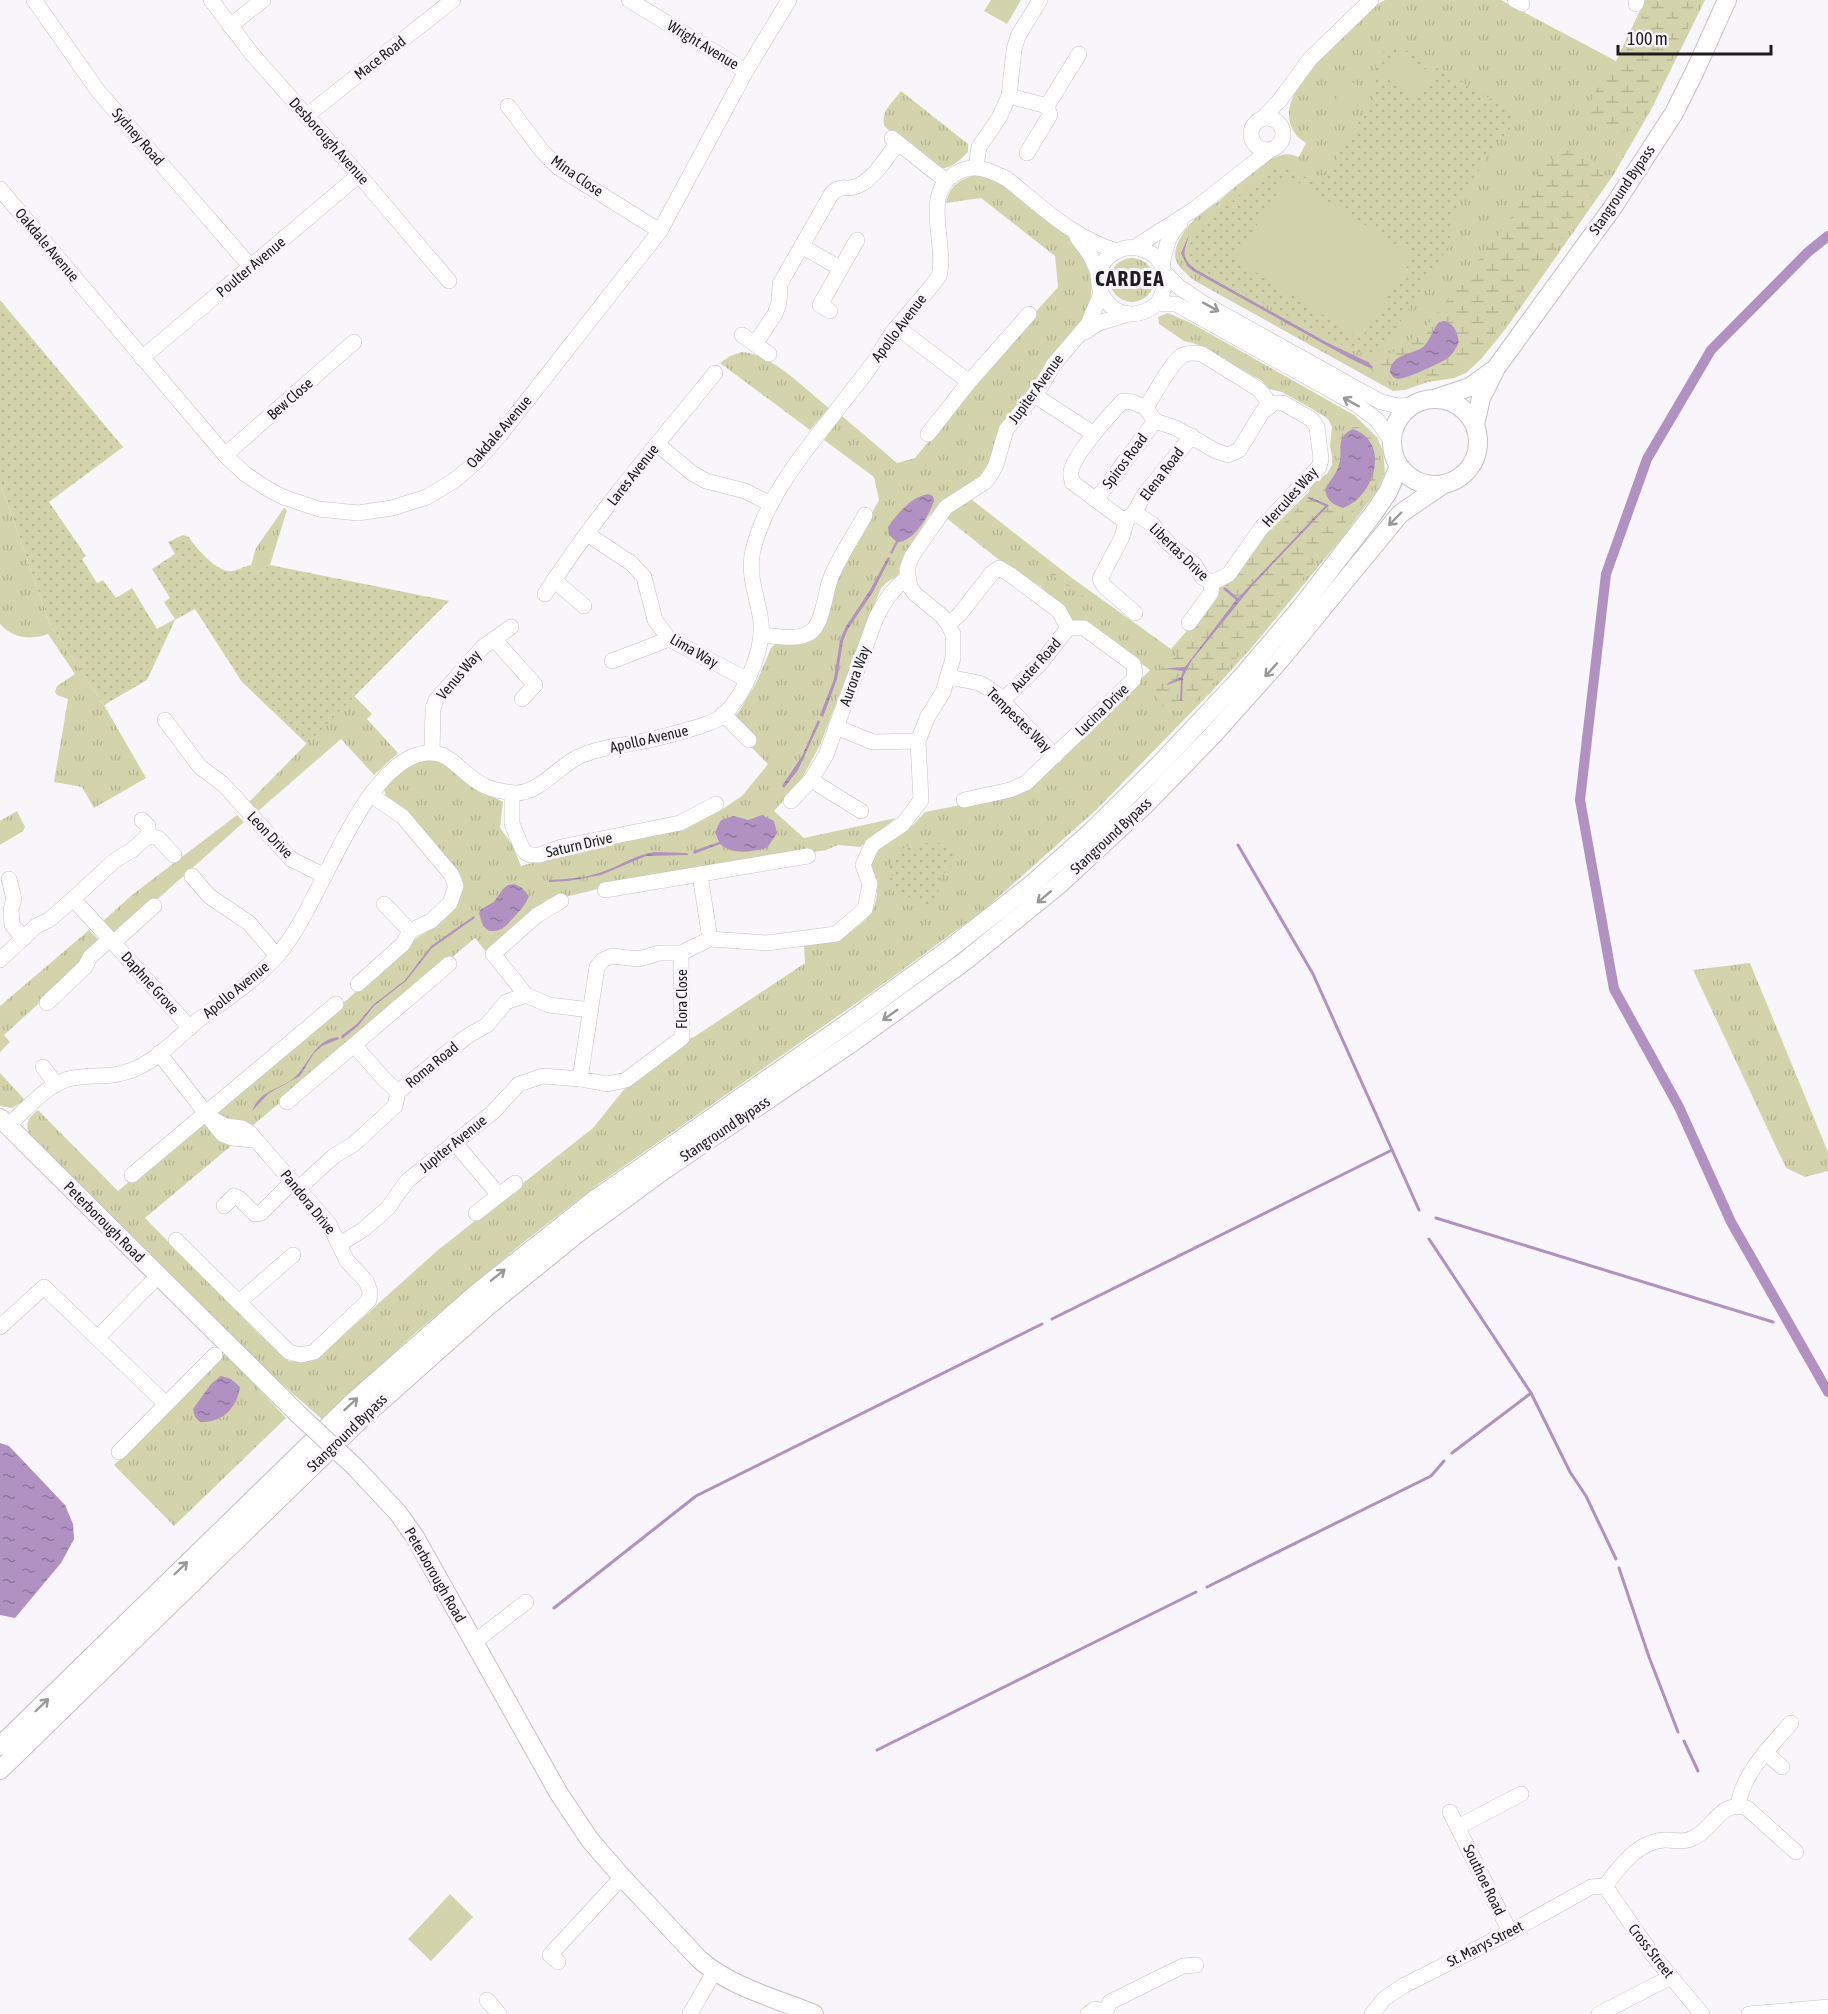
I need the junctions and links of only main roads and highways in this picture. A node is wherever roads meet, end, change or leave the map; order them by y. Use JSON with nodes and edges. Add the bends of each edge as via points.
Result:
{"nodes":[{"id":1,"x":1727,"y":0,"type":"edge"},
{"id":2,"x":1496,"y":368,"type":"junction"},
{"id":3,"x":1434,"y":399,"type":"junction"},
{"id":4,"x":1475,"y":425,"type":"junction"},
{"id":5,"x":1399,"y":466,"type":"junction"},
{"id":6,"x":1442,"y":485,"type":"junction"},
{"id":7,"x":4,"y":1122,"type":"edge"},
{"id":8,"x":0,"y":1746,"type":"edge"},
{"id":9,"x":0,"y":1770,"type":"edge"},
{"id":10,"x":814,"y":2014,"type":"edge"}],
"edges":[{"from":1,"to":2,"type":"main road","name":"Stanground Bypass","via":[[1674,113],[1631,181]]},
{"from":2,"to":3,"type":"main road","name":"Stanground Bypass","via":[[1470,387]]},
{"from":2,"to":4,"type":"main road","name":"Stanground Bypass","via":[[1481,398]]},
{"from":3,"to":4,"type":"main road","via":[[1459,405]]},
{"from":3,"to":5,"type":"main road","via":[[1413,405],[1398,421],[1392,442]]},
{"from":4,"to":6,"type":"main road","via":[[1479,444],[1473,463],[1460,478]]},
{"from":5,"to":6,"type":"main road","via":[[1418,482]]},
{"from":8,"to":5,"type":"main road","name":"Stanground Bypass","one_way":true,"via":[[336,1418],[477,1293],[592,1200],[948,950],[1091,832],[1240,679],[1299,610],[1373,514]]},
{"from":6,"to":9,"type":"main road","name":"Stanground Bypass","one_way":true,"via":[[1400,514],[1212,736],[1061,883],[965,961],[667,1168],[488,1306],[362,1418]]},
{"from":7,"to":10,"type":"main road","name":"Peterborough Road","bridge":true,"via":[[386,1499],[415,1537],[558,1792],[590,1840],[622,1877],[714,1972]]}]}
